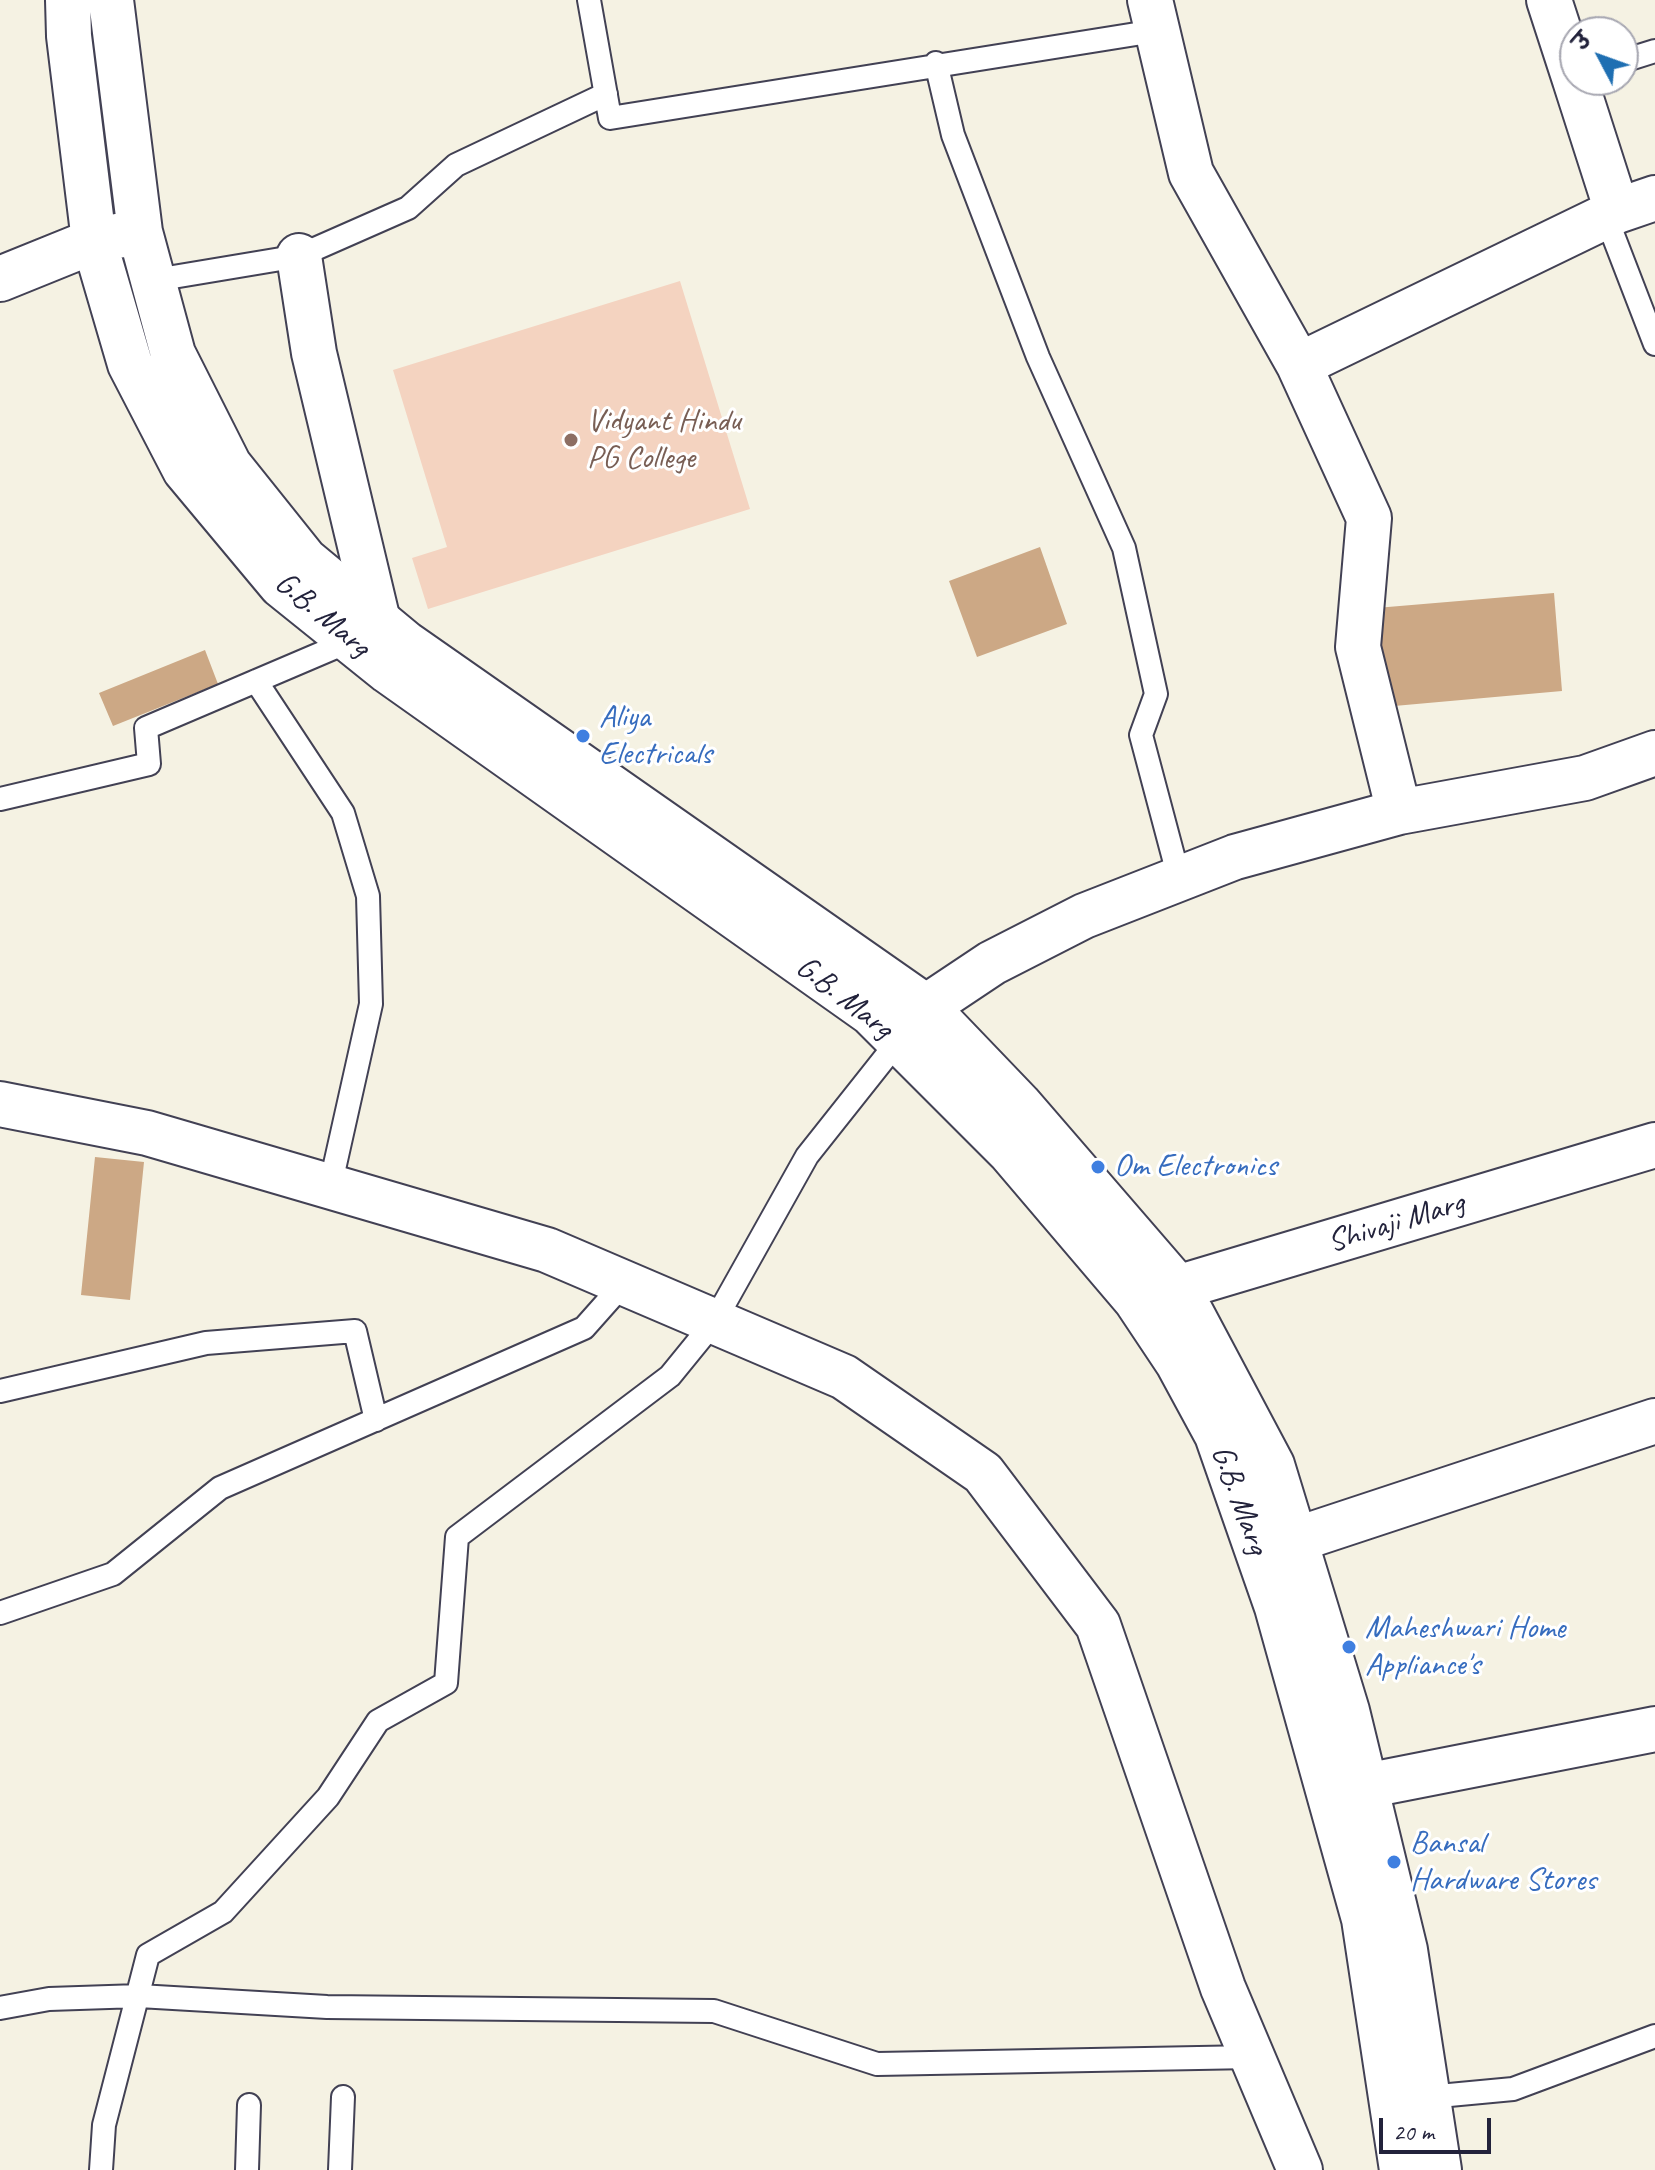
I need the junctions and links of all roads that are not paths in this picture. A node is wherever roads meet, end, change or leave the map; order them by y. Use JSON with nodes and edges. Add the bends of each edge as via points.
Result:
{"nodes":[{"id":1,"x":68,"y":0,"type":"edge"},
{"id":2,"x":111,"y":0,"type":"edge"},
{"id":3,"x":589,"y":0,"type":"edge"},
{"id":4,"x":1549,"y":0,"type":"edge"},
{"id":5,"x":1153,"y":15,"type":"edge"},
{"id":6,"x":1559,"y":30,"type":"edge"},
{"id":7,"x":936,"y":63,"type":"junction"},
{"id":8,"x":606,"y":94,"type":"junction"},
{"id":9,"x":1582,"y":96,"type":"edge"},
{"id":10,"x":1626,"y":209,"type":"edge"},
{"id":11,"x":140,"y":232,"type":"junction"},
{"id":12,"x":94,"y":241,"type":"junction"},
{"id":13,"x":299,"y":256,"type":"junction"},
{"id":14,"x":0,"y":279,"type":"edge"},
{"id":15,"x":155,"y":280,"type":"junction"},
{"id":16,"x":1655,"y":344,"type":"edge"},
{"id":17,"x":1299,"y":365,"type":"junction"},
{"id":18,"x":364,"y":631,"type":"junction"},
{"id":19,"x":256,"y":681,"type":"junction"},
{"id":20,"x":1655,"y":753,"type":"edge"},
{"id":21,"x":0,"y":799,"type":"edge"},
{"id":22,"x":1399,"y":812,"type":"junction"},
{"id":23,"x":1179,"y":878,"type":"junction"},
{"id":24,"x":926,"y":1007,"type":"junction"},
{"id":25,"x":899,"y":1040,"type":"junction"},
{"id":26,"x":0,"y":1104,"type":"edge"},
{"id":27,"x":1655,"y":1145,"type":"edge"},
{"id":28,"x":330,"y":1187,"type":"junction"},
{"id":29,"x":624,"y":1283,"type":"junction"},
{"id":30,"x":1178,"y":1288,"type":"junction"},
{"id":31,"x":1136,"y":1300,"type":"junction"},
{"id":32,"x":714,"y":1322,"type":"junction"},
{"id":33,"x":0,"y":1391,"type":"edge"},
{"id":34,"x":376,"y":1420,"type":"junction"},
{"id":35,"x":1655,"y":1421,"type":"edge"},
{"id":36,"x":1295,"y":1540,"type":"junction"},
{"id":37,"x":0,"y":1613,"type":"edge"},
{"id":38,"x":1655,"y":1729,"type":"edge"},
{"id":39,"x":1365,"y":1786,"type":"junction"},
{"id":40,"x":139,"y":1996,"type":"junction"},
{"id":41,"x":0,"y":2008,"type":"edge"},
{"id":42,"x":1655,"y":2036,"type":"edge"},
{"id":43,"x":1252,"y":2057,"type":"junction"},
{"id":44,"x":343,"y":2097,"type":"dead end"},
{"id":45,"x":1428,"y":2097,"type":"junction"},
{"id":46,"x":249,"y":2105,"type":"dead end"},
{"id":47,"x":101,"y":2170,"type":"edge"},
{"id":48,"x":247,"y":2170,"type":"edge"},
{"id":49,"x":340,"y":2170,"type":"edge"},
{"id":50,"x":1300,"y":2170,"type":"edge"},
{"id":51,"x":1402,"y":2170,"type":"edge"},
{"id":52,"x":1439,"y":2170,"type":"edge"}],
"edges":[{"from":1,"to":12,"type":"street","name":"G.B. Marg"},
{"from":2,"to":11,"type":"street"},
{"from":3,"to":8,"type":"lane"},
{"from":4,"to":6,"type":"street"},
{"from":5,"to":7,"type":"lane"},
{"from":5,"to":17,"type":"street","via":[[1191,173]]},
{"from":7,"to":8,"type":"lane","via":[[610,118]]},
{"from":7,"to":23,"type":"lane","via":[[953,135],[1038,357],[1124,548],[1156,694],[1141,735]]},
{"from":8,"to":13,"type":"lane","via":[[456,165],[408,208]]},
{"from":9,"to":10,"type":"street"},
{"from":10,"to":16,"type":"lane"},
{"from":10,"to":17,"type":"street"},
{"from":11,"to":12,"type":"street"},
{"from":11,"to":15,"type":"street"},
{"from":12,"to":14,"type":"street"},
{"from":12,"to":18,"type":"street","name":"G.B. Marg","via":[[130,364],[185,470],[281,585]]},
{"from":13,"to":15,"type":"lane"},
{"from":13,"to":18,"type":"street"},
{"from":15,"to":18,"type":"street","via":[[173,354],[229,465]]},
{"from":17,"to":22,"type":"street","via":[[1369,518],[1358,647]]},
{"from":18,"to":19,"type":"lane"},
{"from":18,"to":24,"type":"street","via":[[417,653]]},
{"from":18,"to":25,"type":"street","name":"G.B. Marg","via":[[871,1013]]},
{"from":19,"to":21,"type":"lane","via":[[146,728],[149,764]]},
{"from":19,"to":28,"type":"lane","via":[[343,813],[368,896],[371,1004]]},
{"from":20,"to":22,"type":"street","via":[[1585,778]]},
{"from":22,"to":23,"type":"street","via":[[1235,857]]},
{"from":23,"to":24,"type":"street","via":[[1071,922],[992,963]]},
{"from":24,"to":25,"type":"street"},
{"from":24,"to":30,"type":"street","via":[[1019,1104]]},
{"from":25,"to":31,"type":"street","name":"G.B. Marg","via":[[1010,1152]]},
{"from":25,"to":32,"type":"lane","via":[[807,1156]]},
{"from":26,"to":28,"type":"street","via":[[147,1133]]},
{"from":27,"to":30,"type":"street","name":"Shivaji Marg"},
{"from":28,"to":29,"type":"street","via":[[547,1250]]},
{"from":29,"to":32,"type":"street"},
{"from":29,"to":34,"type":"lane","via":[[584,1328]]},
{"from":30,"to":31,"type":"street","name":"Shivaji Marg"},
{"from":30,"to":36,"type":"street","via":[[1272,1465]]},
{"from":31,"to":51,"type":"street","name":"G.B. Marg","via":[[1217,1435],[1277,1607],[1364,1919]]},
{"from":32,"to":40,"type":"lane","via":[[670,1376],[457,1537],[446,1683],[378,1721],[328,1797],[223,1912],[148,1955]]},
{"from":32,"to":43,"type":"street","via":[[844,1377],[983,1473],[1098,1625],[1223,1988]]},
{"from":33,"to":34,"type":"lane","via":[[206,1343],[355,1331]]},
{"from":34,"to":37,"type":"lane","via":[[220,1488],[113,1574]]},
{"from":35,"to":36,"type":"street"},
{"from":36,"to":39,"type":"street"},
{"from":38,"to":39,"type":"street"},
{"from":39,"to":45,"type":"street","via":[[1405,1950]]},
{"from":40,"to":41,"type":"lane","via":[[49,1999]]},
{"from":40,"to":43,"type":"lane","via":[[327,2007],[714,2011],[877,2064]]},
{"from":40,"to":47,"type":"lane","via":[[104,2125]]},
{"from":42,"to":45,"type":"lane","via":[[1513,2089]]},
{"from":43,"to":50,"type":"street"},
{"from":44,"to":49,"type":"lane"},
{"from":45,"to":52,"type":"street"},
{"from":46,"to":48,"type":"lane"}]}
